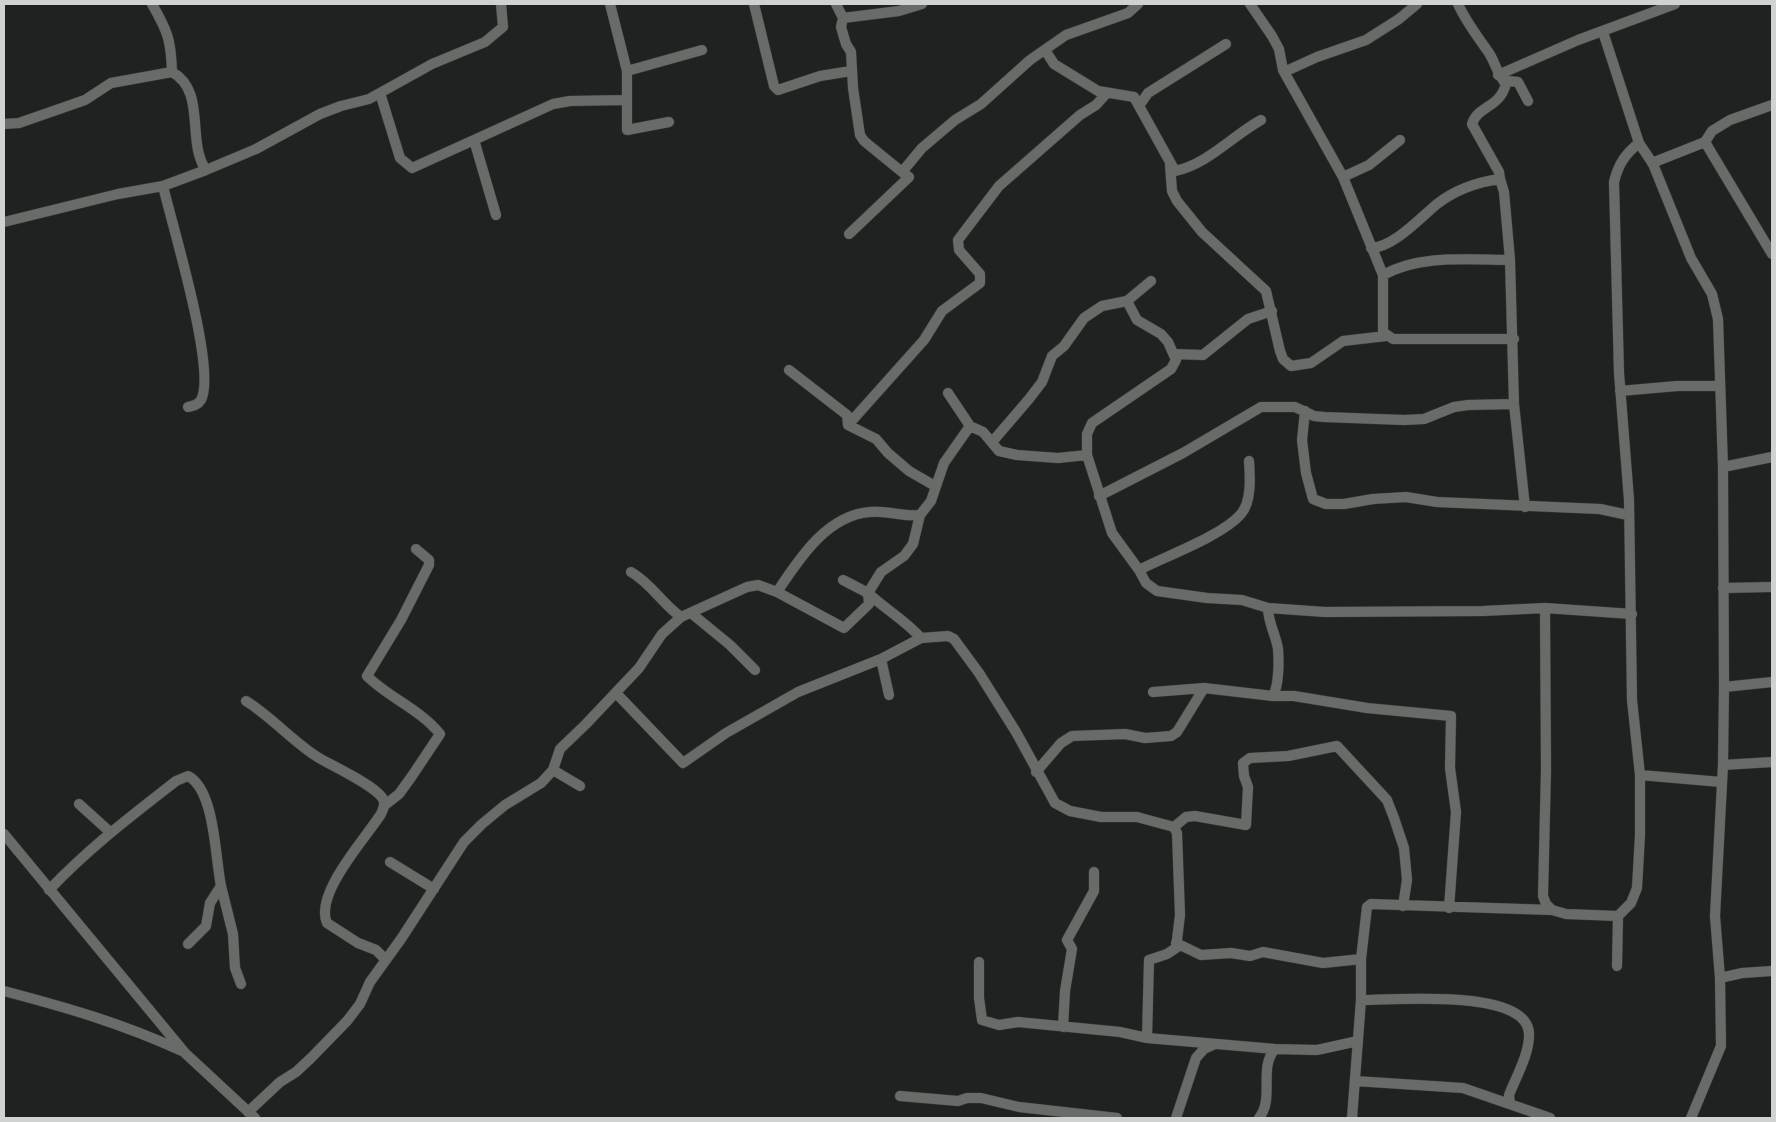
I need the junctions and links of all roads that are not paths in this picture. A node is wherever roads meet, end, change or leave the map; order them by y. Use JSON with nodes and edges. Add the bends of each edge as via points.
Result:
{"nodes":[{"id":1,"x":152,"y":4,"type":"edge"},
{"id":2,"x":500,"y":4,"type":"edge"},
{"id":3,"x":610,"y":4,"type":"edge"},
{"id":4,"x":754,"y":4,"type":"edge"},
{"id":5,"x":836,"y":4,"type":"edge"},
{"id":6,"x":922,"y":4,"type":"edge"},
{"id":7,"x":1138,"y":4,"type":"edge"},
{"id":8,"x":1250,"y":4,"type":"edge"},
{"id":9,"x":1417,"y":4,"type":"edge"},
{"id":10,"x":1675,"y":4,"type":"edge"},
{"id":11,"x":1461,"y":5,"type":"edge"},
{"id":12,"x":842,"y":18,"type":"junction"},
{"id":13,"x":1603,"y":32,"type":"junction"},
{"id":14,"x":1226,"y":44,"type":"dead end"},
{"id":15,"x":702,"y":50,"type":"dead end"},
{"id":16,"x":1045,"y":50,"type":"junction"},
{"id":17,"x":627,"y":71,"type":"junction"},
{"id":18,"x":851,"y":71,"type":"junction"},
{"id":19,"x":172,"y":72,"type":"junction"},
{"id":20,"x":1284,"y":72,"type":"junction"},
{"id":21,"x":1498,"y":75,"type":"junction"},
{"id":22,"x":1506,"y":84,"type":"junction"},
{"id":23,"x":380,"y":93,"type":"junction"},
{"id":24,"x":1106,"y":94,"type":"junction"},
{"id":25,"x":626,"y":100,"type":"junction"},
{"id":26,"x":1139,"y":100,"type":"junction"},
{"id":27,"x":1528,"y":101,"type":"dead end"},
{"id":28,"x":1772,"y":105,"type":"edge"},
{"id":29,"x":1261,"y":120,"type":"dead end"},
{"id":30,"x":669,"y":122,"type":"dead end"},
{"id":31,"x":4,"y":124,"type":"edge"},
{"id":32,"x":474,"y":140,"type":"junction"},
{"id":33,"x":1400,"y":140,"type":"dead end"},
{"id":34,"x":1705,"y":142,"type":"junction"},
{"id":35,"x":1639,"y":144,"type":"junction"},
{"id":36,"x":1652,"y":163,"type":"junction"},
{"id":37,"x":1170,"y":165,"type":"junction"},
{"id":38,"x":206,"y":170,"type":"junction"},
{"id":39,"x":902,"y":172,"type":"junction"},
{"id":40,"x":1343,"y":177,"type":"junction"},
{"id":41,"x":1500,"y":179,"type":"junction"},
{"id":42,"x":163,"y":186,"type":"junction"},
{"id":43,"x":496,"y":215,"type":"dead end"},
{"id":44,"x":4,"y":222,"type":"edge"},
{"id":45,"x":849,"y":234,"type":"dead end"},
{"id":46,"x":1371,"y":248,"type":"junction"},
{"id":47,"x":1772,"y":254,"type":"edge"},
{"id":48,"x":1510,"y":260,"type":"junction"},
{"id":49,"x":1383,"y":275,"type":"junction"},
{"id":50,"x":1150,"y":281,"type":"dead end"},
{"id":51,"x":1126,"y":301,"type":"junction"},
{"id":52,"x":1272,"y":311,"type":"junction"},
{"id":53,"x":1386,"y":336,"type":"junction"},
{"id":54,"x":1514,"y":338,"type":"junction"},
{"id":55,"x":1174,"y":354,"type":"junction"},
{"id":56,"x":789,"y":370,"type":"dead end"},
{"id":57,"x":1719,"y":386,"type":"junction"},
{"id":58,"x":1620,"y":391,"type":"junction"},
{"id":59,"x":948,"y":393,"type":"dead end"},
{"id":60,"x":1514,"y":404,"type":"junction"},
{"id":61,"x":188,"y":407,"type":"dead end"},
{"id":62,"x":1305,"y":411,"type":"junction"},
{"id":63,"x":848,"y":425,"type":"junction"},
{"id":64,"x":970,"y":426,"type":"junction"},
{"id":65,"x":993,"y":441,"type":"junction"},
{"id":66,"x":1088,"y":455,"type":"junction"},
{"id":67,"x":1772,"y":458,"type":"edge"},
{"id":68,"x":1249,"y":461,"type":"dead end"},
{"id":69,"x":1723,"y":467,"type":"junction"},
{"id":70,"x":936,"y":486,"type":"junction"},
{"id":71,"x":1099,"y":496,"type":"junction"},
{"id":72,"x":1525,"y":506,"type":"junction"},
{"id":73,"x":920,"y":515,"type":"junction"},
{"id":74,"x":1628,"y":515,"type":"junction"},
{"id":75,"x":416,"y":549,"type":"dead end"},
{"id":76,"x":1139,"y":570,"type":"junction"},
{"id":77,"x":631,"y":572,"type":"dead end"},
{"id":78,"x":843,"y":580,"type":"dead end"},
{"id":79,"x":1772,"y":587,"type":"edge"},
{"id":80,"x":1723,"y":588,"type":"junction"},
{"id":81,"x":777,"y":592,"type":"junction"},
{"id":82,"x":868,"y":593,"type":"junction"},
{"id":83,"x":1268,"y":608,"type":"junction"},
{"id":84,"x":1545,"y":608,"type":"junction"},
{"id":85,"x":1632,"y":614,"type":"junction"},
{"id":86,"x":686,"y":615,"type":"junction"},
{"id":87,"x":921,"y":638,"type":"junction"},
{"id":88,"x":881,"y":659,"type":"junction"},
{"id":89,"x":755,"y":670,"type":"dead end"},
{"id":90,"x":1772,"y":682,"type":"edge"},
{"id":91,"x":1724,"y":687,"type":"junction"},
{"id":92,"x":1204,"y":688,"type":"junction"},
{"id":93,"x":1153,"y":692,"type":"dead end"},
{"id":94,"x":616,"y":693,"type":"junction"},
{"id":95,"x":889,"y":695,"type":"dead end"},
{"id":96,"x":1273,"y":696,"type":"junction"},
{"id":97,"x":246,"y":700,"type":"dead end"},
{"id":98,"x":1772,"y":762,"type":"edge"},
{"id":99,"x":1723,"y":765,"type":"junction"},
{"id":100,"x":552,"y":770,"type":"junction"},
{"id":101,"x":1036,"y":772,"type":"junction"},
{"id":102,"x":1640,"y":775,"type":"junction"},
{"id":103,"x":1721,"y":782,"type":"junction"},
{"id":104,"x":580,"y":786,"type":"dead end"},
{"id":105,"x":78,"y":804,"type":"dead end"},
{"id":106,"x":385,"y":806,"type":"junction"},
{"id":107,"x":1174,"y":827,"type":"junction"},
{"id":108,"x":110,"y":832,"type":"junction"},
{"id":109,"x":4,"y":834,"type":"edge"},
{"id":110,"x":390,"y":862,"type":"dead end"},
{"id":111,"x":1094,"y":872,"type":"dead end"},
{"id":112,"x":221,"y":886,"type":"junction"},
{"id":113,"x":434,"y":889,"type":"junction"},
{"id":114,"x":50,"y":890,"type":"junction"},
{"id":115,"x":1403,"y":906,"type":"junction"},
{"id":116,"x":1449,"y":908,"type":"junction"},
{"id":117,"x":1552,"y":910,"type":"junction"},
{"id":118,"x":1618,"y":916,"type":"junction"},
{"id":119,"x":1176,"y":943,"type":"junction"},
{"id":120,"x":188,"y":944,"type":"dead end"},
{"id":121,"x":1361,"y":959,"type":"junction"},
{"id":122,"x":386,"y":960,"type":"junction"},
{"id":123,"x":979,"y":962,"type":"dead end"},
{"id":124,"x":1617,"y":966,"type":"dead end"},
{"id":125,"x":1772,"y":971,"type":"edge"},
{"id":126,"x":1720,"y":978,"type":"junction"},
{"id":127,"x":242,"y":984,"type":"dead end"},
{"id":128,"x":4,"y":991,"type":"edge"},
{"id":129,"x":1361,"y":1000,"type":"junction"},
{"id":130,"x":1062,"y":1027,"type":"junction"},
{"id":131,"x":1147,"y":1038,"type":"junction"},
{"id":132,"x":1358,"y":1041,"type":"junction"},
{"id":133,"x":1216,"y":1044,"type":"junction"},
{"id":134,"x":1275,"y":1049,"type":"junction"},
{"id":135,"x":185,"y":1053,"type":"junction"},
{"id":136,"x":1355,"y":1081,"type":"junction"},
{"id":137,"x":900,"y":1096,"type":"dead end"},
{"id":138,"x":1510,"y":1103,"type":"junction"},
{"id":139,"x":251,"y":1115,"type":"edge"},
{"id":140,"x":1117,"y":1118,"type":"edge"},
{"id":141,"x":1176,"y":1118,"type":"edge"},
{"id":142,"x":1259,"y":1118,"type":"edge"},
{"id":143,"x":1352,"y":1118,"type":"edge"},
{"id":144,"x":1549,"y":1118,"type":"edge"},
{"id":145,"x":1692,"y":1118,"type":"edge"}],
"edges":[{"from":1,"to":19,"type":"street","via":[[171,42]]},
{"from":2,"to":23,"type":"street","via":[[503,26],[485,42],[432,64]]},
{"from":3,"to":17,"type":"street"},
{"from":4,"to":18,"type":"street","via":[[774,86],[778,90],[820,76]]},
{"from":5,"to":12,"type":"street"},
{"from":6,"to":12,"type":"street","via":[[899,11]]},
{"from":7,"to":16,"type":"street","via":[[1128,13],[1066,34]]},
{"from":8,"to":20,"type":"street","via":[[1279,49]]},
{"from":9,"to":20,"type":"street","via":[[1366,40]]},
{"from":10,"to":13,"type":"street"},
{"from":11,"to":21,"type":"street"},
{"from":12,"to":18,"type":"street","via":[[841,27],[851,52]]},
{"from":13,"to":21,"type":"street"},
{"from":13,"to":35,"type":"street"},
{"from":14,"to":26,"type":"street"},
{"from":15,"to":17,"type":"street"},
{"from":16,"to":24,"type":"street","via":[[1054,64]]},
{"from":16,"to":39,"type":"street","via":[[981,104],[948,125]]},
{"from":17,"to":25,"type":"street"},
{"from":18,"to":39,"type":"street","via":[[860,135]]},
{"from":19,"to":31,"type":"street","via":[[111,83],[85,100],[19,123]]},
{"from":19,"to":38,"type":"street","via":[[179,76],[190,93],[198,154]]},
{"from":20,"to":40,"type":"street"},
{"from":21,"to":22,"type":"street"},
{"from":22,"to":27,"type":"street","via":[[1518,82]]},
{"from":22,"to":41,"type":"street","via":[[1499,100],[1475,115],[1472,124]]},
{"from":23,"to":32,"type":"street","via":[[400,158],[412,168]]},
{"from":23,"to":38,"type":"street","via":[[357,104],[320,114],[256,149]]},
{"from":24,"to":26,"type":"street","via":[[1124,94]]},
{"from":24,"to":63,"type":"street","via":[[999,186],[958,240],[959,250],[980,274],[980,283],[942,311],[924,340]]},
{"from":25,"to":30,"type":"street","via":[[627,130]]},
{"from":25,"to":32,"type":"street","via":[[553,104]]},
{"from":26,"to":37,"type":"street"},
{"from":28,"to":34,"type":"street","via":[[1730,120],[1712,131]]},
{"from":29,"to":37,"type":"street","via":[[1188,171],[1175,171]]},
{"from":32,"to":43,"type":"street"},
{"from":33,"to":40,"type":"street","via":[[1370,165]]},
{"from":34,"to":36,"type":"street"},
{"from":34,"to":47,"type":"street"},
{"from":35,"to":36,"type":"street"},
{"from":35,"to":58,"type":"street","via":[[1618,166],[1614,182]]},
{"from":36,"to":57,"type":"street","via":[[1691,258],[1712,294],[1718,320]]},
{"from":37,"to":52,"type":"street","via":[[1172,191],[1177,201],[1202,232],[1266,291]]},
{"from":38,"to":42,"type":"street"},
{"from":39,"to":45,"type":"street","via":[[909,177]]},
{"from":40,"to":46,"type":"street"},
{"from":41,"to":46,"type":"street","via":[[1472,184],[1438,204],[1382,248]]},
{"from":41,"to":48,"type":"street"},
{"from":42,"to":44,"type":"street"},
{"from":42,"to":61,"type":"street","via":[[195,316],[205,377],[202,397],[197,405]]},
{"from":46,"to":49,"type":"street"},
{"from":48,"to":49,"type":"street","via":[[1429,261],[1396,268]]},
{"from":48,"to":54,"type":"street"},
{"from":49,"to":53,"type":"street","via":[[1383,332]]},
{"from":50,"to":51,"type":"street"},
{"from":51,"to":55,"type":"street","via":[[1137,320],[1160,334]]},
{"from":51,"to":65,"type":"street","via":[[1102,306],[1084,318],[1064,346],[1052,356],[1042,382]]},
{"from":52,"to":53,"type":"street","via":[[1280,351],[1291,366],[1311,363],[1343,341]]},
{"from":52,"to":55,"type":"street","via":[[1248,319],[1203,355]]},
{"from":53,"to":54,"type":"street","via":[[1393,339]]},
{"from":54,"to":60,"type":"street"},
{"from":55,"to":66,"type":"street","via":[[1175,363],[1171,369],[1092,423],[1087,434]]},
{"from":56,"to":63,"type":"street","via":[[846,415]]},
{"from":57,"to":58,"type":"street"},
{"from":57,"to":69,"type":"street"},
{"from":58,"to":74,"type":"street"},
{"from":59,"to":64,"type":"street"},
{"from":60,"to":62,"type":"street","via":[[1454,407],[1424,419],[1404,420],[1324,417]]},
{"from":60,"to":72,"type":"street"},
{"from":62,"to":71,"type":"street","via":[[1295,407],[1261,407],[1184,453]]},
{"from":62,"to":72,"type":"street","via":[[1302,440],[1313,500],[1344,504],[1406,497],[1437,502]]},
{"from":63,"to":70,"type":"street","via":[[876,439],[909,471]]},
{"from":64,"to":65,"type":"street"},
{"from":64,"to":70,"type":"street","via":[[944,463]]},
{"from":65,"to":66,"type":"street","via":[[999,451],[1017,455],[1058,458]]},
{"from":66,"to":71,"type":"street"},
{"from":67,"to":69,"type":"street"},
{"from":68,"to":76,"type":"street","via":[[1247,500],[1242,514],[1218,531]]},
{"from":69,"to":80,"type":"street"},
{"from":70,"to":73,"type":"street","via":[[931,501]]},
{"from":71,"to":76,"type":"street","via":[[1112,533]]},
{"from":72,"to":74,"type":"street","via":[[1600,509]]},
{"from":73,"to":81,"type":"street","via":[[868,512],[838,521],[798,561]]},
{"from":73,"to":82,"type":"street","via":[[913,544],[904,556],[881,572]]},
{"from":74,"to":85,"type":"street"},
{"from":75,"to":106,"type":"street","via":[[429,560],[429,565],[367,676],[375,685],[426,719],[440,734],[412,776]]},
{"from":76,"to":83,"type":"street","via":[[1146,583],[1157,591],[1242,600]]},
{"from":77,"to":86,"type":"street","via":[[644,580],[672,611]]},
{"from":78,"to":82,"type":"street"},
{"from":79,"to":80,"type":"street"},
{"from":80,"to":91,"type":"street"},
{"from":81,"to":82,"type":"street","via":[[844,628],[869,604]]},
{"from":81,"to":86,"type":"street","via":[[758,584],[746,587]]},
{"from":82,"to":87,"type":"street","via":[[906,621]]},
{"from":83,"to":84,"type":"street","via":[[1325,612]]},
{"from":83,"to":96,"type":"street","via":[[1268,619],[1278,649]]},
{"from":84,"to":85,"type":"street"},
{"from":84,"to":117,"type":"street","via":[[1543,896]]},
{"from":85,"to":102,"type":"street","via":[[1632,700]]},
{"from":86,"to":89,"type":"street","via":[[730,645]]},
{"from":86,"to":94,"type":"street","via":[[662,634],[639,668]]},
{"from":87,"to":88,"type":"street"},
{"from":87,"to":101,"type":"street","via":[[948,636],[954,639],[1016,732]]},
{"from":88,"to":94,"type":"street","via":[[798,692],[726,733],[682,763]]},
{"from":88,"to":95,"type":"street"},
{"from":90,"to":91,"type":"street"},
{"from":91,"to":99,"type":"street"},
{"from":92,"to":93,"type":"street"},
{"from":92,"to":96,"type":"street"},
{"from":92,"to":101,"type":"street","via":[[1177,732],[1171,736],[1072,736]]},
{"from":94,"to":100,"type":"street","via":[[560,749]]},
{"from":96,"to":116,"type":"street","via":[[1451,716],[1450,768],[1456,812]]},
{"from":97,"to":106,"type":"street","via":[[309,751],[355,777],[383,798]]},
{"from":98,"to":99,"type":"street"},
{"from":99,"to":103,"type":"street"},
{"from":100,"to":104,"type":"street"},
{"from":100,"to":113,"type":"street","via":[[541,783],[505,805],[464,842]]},
{"from":101,"to":107,"type":"street","via":[[1055,803],[1070,811],[1101,818],[1137,817]]},
{"from":102,"to":103,"type":"street"},
{"from":102,"to":118,"type":"street","via":[[1637,888],[1631,903]]},
{"from":103,"to":126,"type":"street","via":[[1715,916]]},
{"from":105,"to":108,"type":"street"},
{"from":106,"to":122,"type":"street","via":[[372,829],[337,874],[324,905],[324,913],[327,923],[358,943],[376,950]]},
{"from":107,"to":115,"type":"street","via":[[1186,817],[1195,816],[1246,825],[1248,787],[1243,763],[1250,758],[1288,756],[1337,746],[1387,800],[1404,848],[1406,880]]},
{"from":107,"to":119,"type":"street","via":[[1177,833],[1180,915]]},
{"from":108,"to":112,"type":"street","via":[[176,781],[188,776],[196,780],[207,800]]},
{"from":108,"to":114,"type":"street","via":[[80,857]]},
{"from":109,"to":114,"type":"street"},
{"from":110,"to":113,"type":"street"},
{"from":111,"to":130,"type":"street","via":[[1094,891],[1067,940],[1072,949]]},
{"from":112,"to":120,"type":"street","via":[[210,903],[206,926]]},
{"from":112,"to":127,"type":"street","via":[[234,934],[235,968]]},
{"from":113,"to":122,"type":"street"},
{"from":114,"to":135,"type":"street"},
{"from":115,"to":116,"type":"street"},
{"from":115,"to":121,"type":"street","via":[[1371,904],[1367,907]]},
{"from":116,"to":117,"type":"street"},
{"from":117,"to":118,"type":"street","via":[[1566,914]]},
{"from":118,"to":124,"type":"street"},
{"from":119,"to":121,"type":"street","via":[[1201,955],[1231,953],[1250,956],[1263,952],[1323,963]]},
{"from":119,"to":131,"type":"street","via":[[1172,952],[1149,960]]},
{"from":121,"to":129,"type":"street"},
{"from":122,"to":139,"type":"street","via":[[347,1021],[301,1067],[280,1082]]},
{"from":123,"to":130,"type":"street","via":[[982,1020],[998,1025],[1018,1022]]},
{"from":125,"to":126,"type":"street"},
{"from":126,"to":145,"type":"street","via":[[1720,1046]]},
{"from":128,"to":135,"type":"street","via":[[86,1012]]},
{"from":129,"to":132,"type":"street"},
{"from":129,"to":138,"type":"street","via":[[1474,1000],[1511,1010],[1524,1019],[1529,1031],[1528,1046],[1509,1095]]},
{"from":130,"to":131,"type":"street"},
{"from":131,"to":133,"type":"street"},
{"from":132,"to":134,"type":"street","via":[[1316,1050]]},
{"from":132,"to":136,"type":"street"},
{"from":133,"to":134,"type":"street"},
{"from":133,"to":141,"type":"street","via":[[1204,1049],[1196,1058]]},
{"from":134,"to":142,"type":"street","via":[[1267,1064],[1266,1109]]},
{"from":135,"to":139,"type":"street"},
{"from":136,"to":138,"type":"street","via":[[1463,1088]]},
{"from":136,"to":143,"type":"street"},
{"from":137,"to":140,"type":"street","via":[[958,1101],[981,1098],[1019,1107]]},
{"from":138,"to":144,"type":"street"}]}
